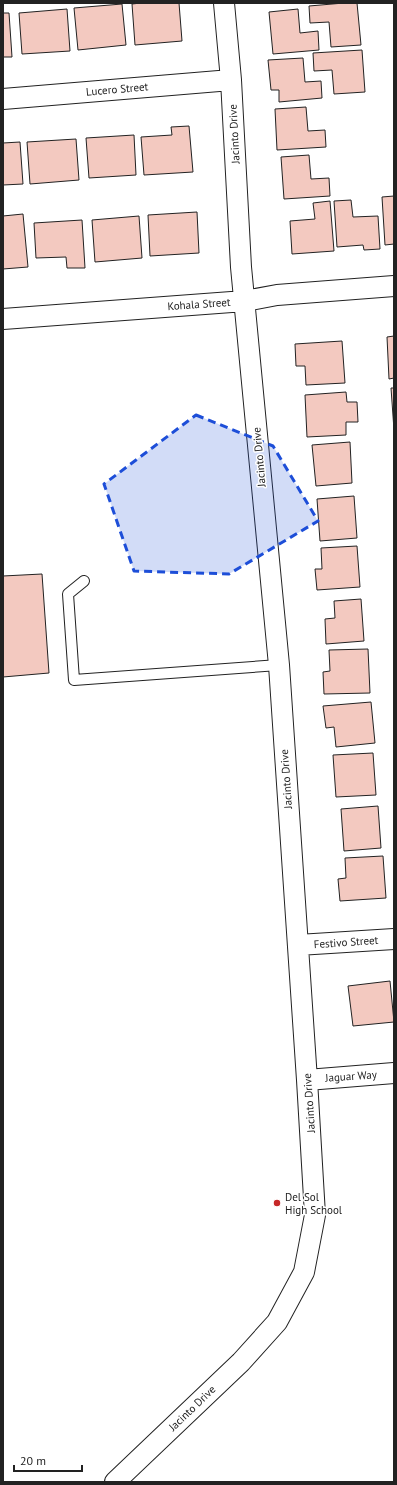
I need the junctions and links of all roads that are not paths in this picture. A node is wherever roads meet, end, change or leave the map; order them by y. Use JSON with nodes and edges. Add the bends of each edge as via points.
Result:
{"nodes":[{"id":1,"x":224,"y":3,"type":"edge"},
{"id":2,"x":231,"y":80,"type":"junction"},
{"id":3,"x":3,"y":99,"type":"edge"},
{"id":4,"x":394,"y":286,"type":"edge"},
{"id":5,"x":245,"y":301,"type":"junction"},
{"id":6,"x":3,"y":318,"type":"edge"},
{"id":7,"x":84,"y":581,"type":"dead end"},
{"id":8,"x":279,"y":665,"type":"junction"},
{"id":9,"x":394,"y":939,"type":"edge"},
{"id":10,"x":298,"y":945,"type":"junction"},
{"id":11,"x":394,"y":1073,"type":"edge"},
{"id":12,"x":307,"y":1080,"type":"junction"},
{"id":13,"x":115,"y":1482,"type":"edge"}],
"edges":[{"from":1,"to":2,"type":"street","name":"Jacinto Drive"},
{"from":2,"to":3,"type":"street","name":"Lucero Street"},
{"from":2,"to":5,"type":"street","name":"Jacinto Drive"},
{"from":4,"to":5,"type":"street","name":"Kohala Street","via":[[277,295]]},
{"from":5,"to":6,"type":"street","name":"Kohala Street"},
{"from":5,"to":8,"type":"street","name":"Jacinto Drive"},
{"from":7,"to":8,"type":"lane","via":[[68,594],[74,680]]},
{"from":8,"to":10,"type":"street","name":"Jacinto Drive"},
{"from":9,"to":10,"type":"street","name":"Festivo Street"},
{"from":10,"to":12,"type":"street","name":"Jacinto Drive"},
{"from":11,"to":12,"type":"street","name":"Jaguar Way"},
{"from":12,"to":13,"type":"street","name":"Jacinto Drive","via":[[314,1215],[304,1272],[277,1322],[241,1362]]}]}
